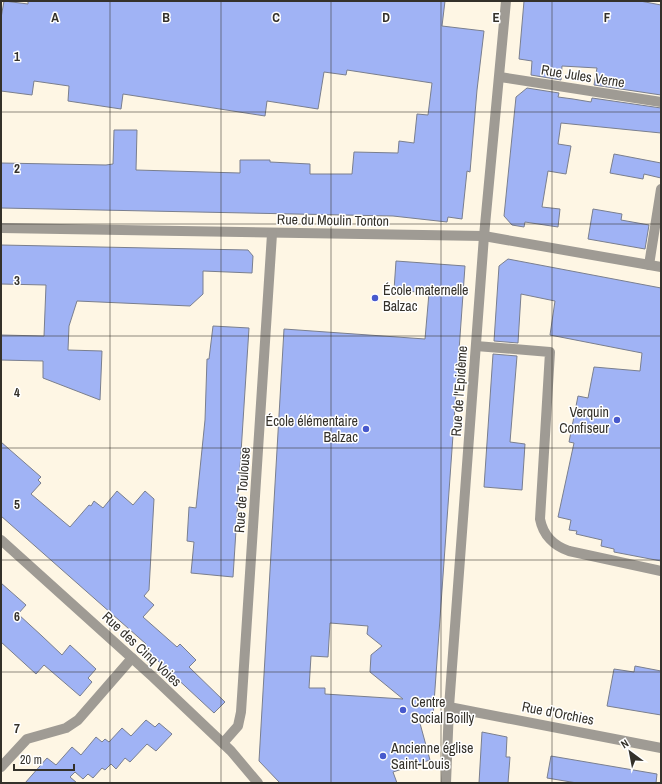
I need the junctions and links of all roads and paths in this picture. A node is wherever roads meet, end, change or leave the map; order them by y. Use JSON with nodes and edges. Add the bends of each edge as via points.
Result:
{"nodes":[{"id":1,"x":506,"y":1,"type":"edge"},
{"id":2,"x":500,"y":77,"type":"junction"},
{"id":3,"x":661,"y":102,"type":"edge"},
{"id":4,"x":661,"y":189,"type":"edge"},
{"id":5,"x":1,"y":228,"type":"edge"},
{"id":6,"x":272,"y":234,"type":"junction"},
{"id":7,"x":484,"y":236,"type":"junction"},
{"id":8,"x":649,"y":265,"type":"junction"},
{"id":9,"x":661,"y":267,"type":"edge"},
{"id":10,"x":476,"y":346,"type":"junction"},
{"id":11,"x":1,"y":540,"type":"edge"},
{"id":12,"x":661,"y":571,"type":"edge"},
{"id":13,"x":132,"y":658,"type":"junction"},
{"id":14,"x":450,"y":707,"type":"junction"},
{"id":15,"x":223,"y":743,"type":"junction"},
{"id":16,"x":661,"y":748,"type":"edge"},
{"id":17,"x":1,"y":767,"type":"edge"},
{"id":18,"x":258,"y":783,"type":"edge"},
{"id":19,"x":446,"y":783,"type":"edge"}],
"edges":[{"from":1,"to":2,"type":"street","name":"Rue de l'Epidème"},
{"from":2,"to":3,"type":"street","name":"Rue Jules Verne"},
{"from":2,"to":7,"type":"street","name":"Rue de l'Epidème"},
{"from":4,"to":8,"type":"street"},
{"from":5,"to":6,"type":"street","name":"Rue du Moulin Tonton"},
{"from":6,"to":7,"type":"street","name":"Rue du Moulin Tonton"},
{"from":6,"to":15,"type":"street","name":"Rue de Toulouse","via":[[241,712],[238,726]]},
{"from":7,"to":8,"type":"street","name":"Rue du Moulin Tonton"},
{"from":7,"to":10,"type":"street","name":"Rue de l'Epidème"},
{"from":8,"to":9,"type":"street","name":"Rue du Moulin Tonton"},
{"from":10,"to":12,"type":"street","via":[[550,352],[540,519],[545,533],[556,545],[569,551]]},
{"from":10,"to":14,"type":"street","name":"Rue de l'Epidème"},
{"from":11,"to":13,"type":"street","name":"Rue des Cinq Voies"},
{"from":13,"to":15,"type":"street","name":"Rue des Cinq Voies"},
{"from":13,"to":17,"type":"street","via":[[78,720],[66,728],[27,739]]},
{"from":14,"to":16,"type":"street","name":"Rue d'Orchies"},
{"from":14,"to":19,"type":"street","name":"Rue de l'Epidème"},
{"from":15,"to":18,"type":"street","name":"Rue des Cinq Voies"}]}
